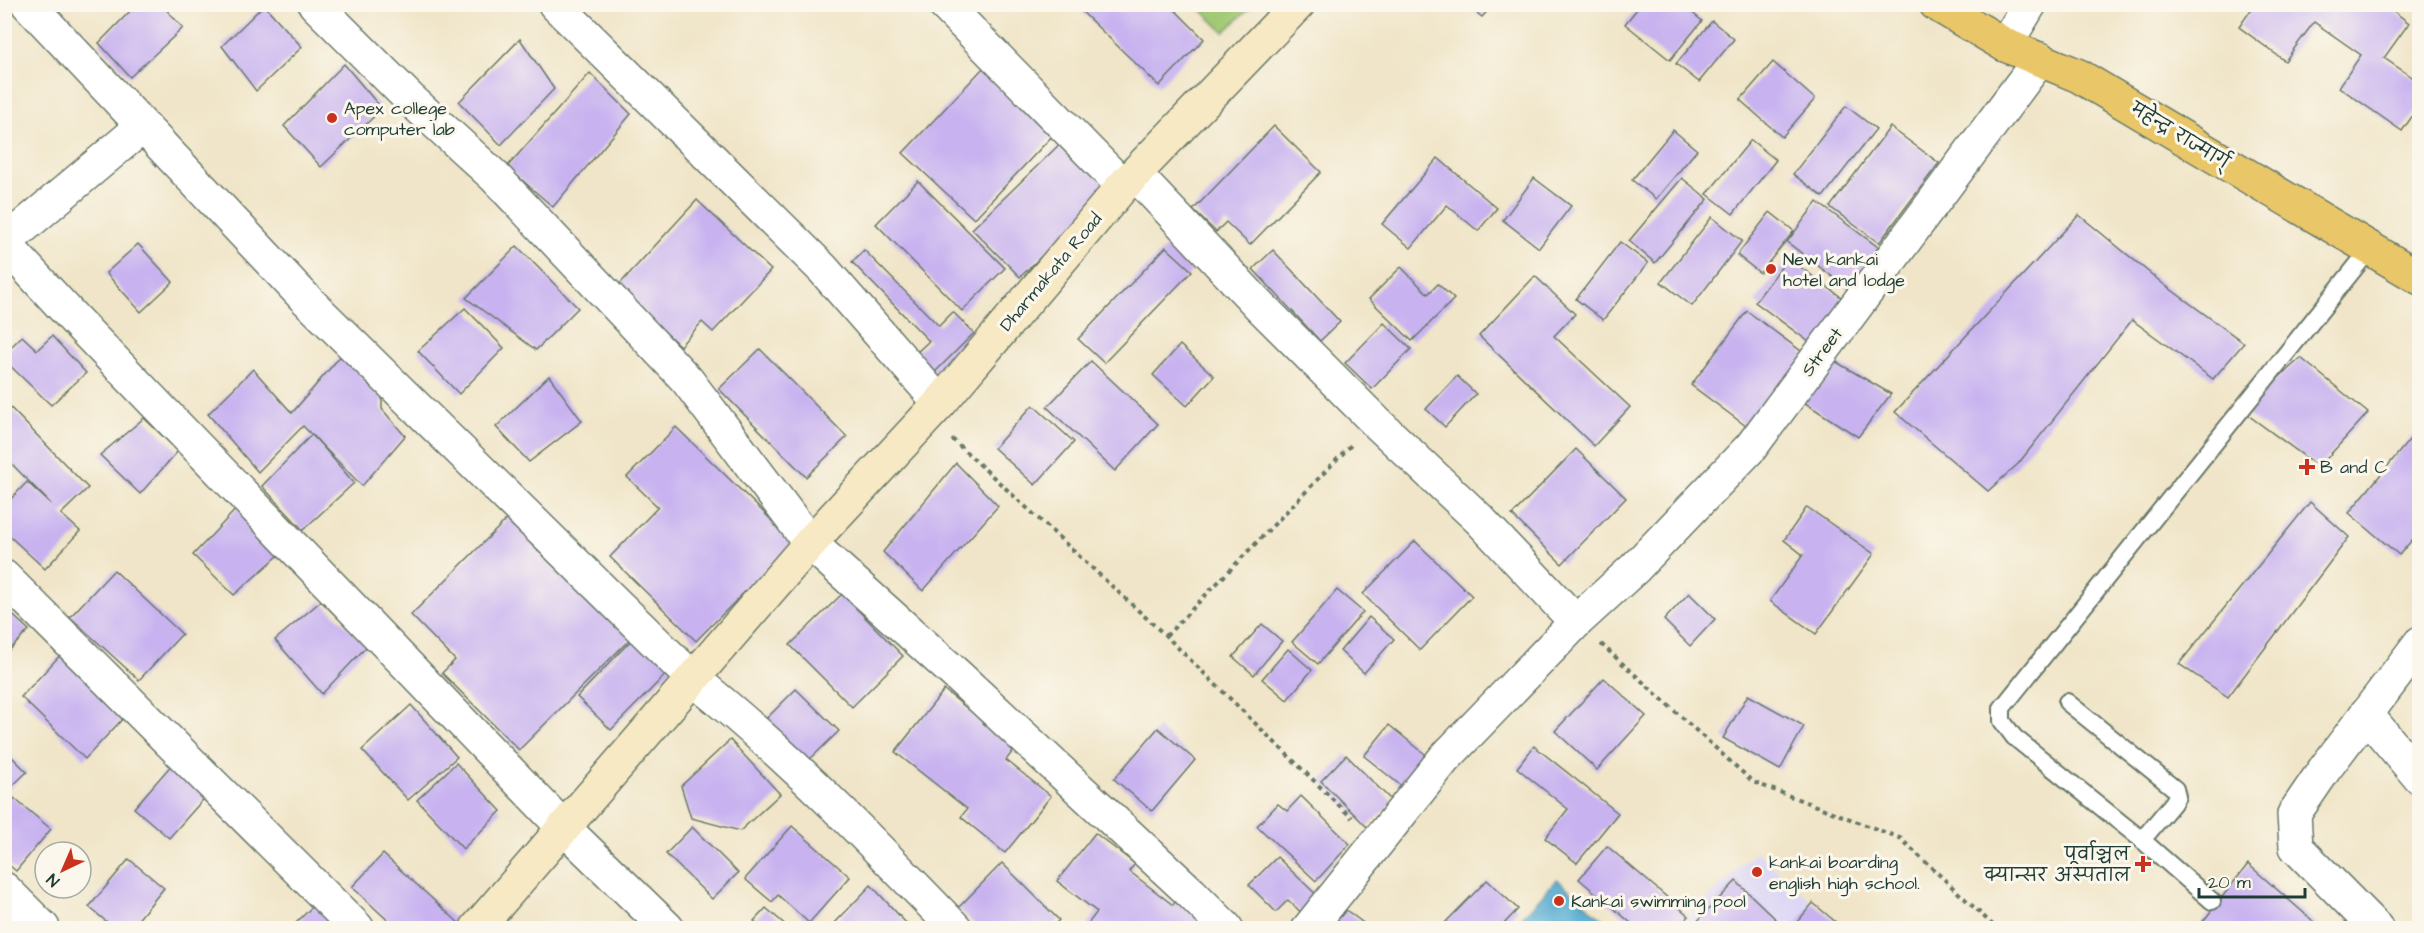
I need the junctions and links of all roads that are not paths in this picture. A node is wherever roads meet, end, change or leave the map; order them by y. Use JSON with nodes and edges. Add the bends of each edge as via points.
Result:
{"nodes":[{"id":1,"x":28,"y":4,"type":"edge"},
{"id":2,"x":315,"y":4,"type":"edge"},
{"id":3,"x":555,"y":4,"type":"edge"},
{"id":4,"x":944,"y":4,"type":"edge"},
{"id":5,"x":1298,"y":4,"type":"edge"},
{"id":6,"x":1936,"y":4,"type":"edge"},
{"id":7,"x":2030,"y":4,"type":"edge"},
{"id":8,"x":2005,"y":45,"type":"junction"},
{"id":9,"x":2040,"y":59,"type":"junction"},
{"id":10,"x":142,"y":127,"type":"junction"},
{"id":11,"x":1129,"y":180,"type":"junction"},
{"id":12,"x":2370,"y":249,"type":"junction"},
{"id":13,"x":2420,"y":278,"type":"edge"},
{"id":14,"x":934,"y":410,"type":"junction"},
{"id":15,"x":810,"y":543,"type":"junction"},
{"id":16,"x":4,"y":577,"type":"edge"},
{"id":17,"x":1576,"y":622,"type":"junction"},
{"id":18,"x":2420,"y":643,"type":"edge"},
{"id":19,"x":693,"y":679,"type":"junction"},
{"id":20,"x":2067,"y":702,"type":"dead end"},
{"id":21,"x":2366,"y":714,"type":"junction"},
{"id":22,"x":2420,"y":778,"type":"edge"},
{"id":23,"x":564,"y":828,"type":"junction"},
{"id":24,"x":2142,"y":840,"type":"junction"},
{"id":25,"x":4,"y":889,"type":"edge"},
{"id":26,"x":2212,"y":900,"type":"dead end"},
{"id":27,"x":43,"y":928,"type":"edge"},
{"id":28,"x":357,"y":928,"type":"edge"},
{"id":29,"x":477,"y":928,"type":"edge"},
{"id":30,"x":667,"y":928,"type":"edge"},
{"id":31,"x":955,"y":928,"type":"edge"},
{"id":32,"x":1226,"y":928,"type":"edge"},
{"id":33,"x":1309,"y":928,"type":"edge"},
{"id":34,"x":2376,"y":928,"type":"edge"}],
"edges":[{"from":1,"to":10,"type":"street"},
{"from":2,"to":15,"type":"street","via":[[494,176],[687,380]]},
{"from":3,"to":14,"type":"street","via":[[823,269]]},
{"from":4,"to":11,"type":"street"},
{"from":5,"to":11,"type":"street","name":"Dharmakata Road"},
{"from":6,"to":8,"type":"highway","name":"महेन्द्र राज्मार्ग्"},
{"from":7,"to":8,"type":"street"},
{"from":8,"to":9,"type":"highway","name":"महेन्द्र राज्मार्ग्"},
{"from":9,"to":12,"type":"highway","name":"महेन्द्र राज्मार्ग्","via":[[2079,76]]},
{"from":9,"to":17,"type":"street","name":"Street","via":[[1751,447],[1635,568]]},
{"from":10,"to":19,"type":"street","via":[[304,297]]},
{"from":10,"to":23,"type":"street","via":[[4,243]]},
{"from":11,"to":14,"type":"street","name":"Dharmakata Road"},
{"from":11,"to":17,"type":"street","via":[[1479,519]]},
{"from":12,"to":13,"type":"highway","name":"महेन्द्र राज्मार्ग्"},
{"from":12,"to":24,"type":"lane","via":[[2002,708],[2002,721],[2014,737]]},
{"from":14,"to":15,"type":"street","name":"Dharmakata Road"},
{"from":15,"to":19,"type":"street","name":"Dharmakata Road"},
{"from":15,"to":32,"type":"street"},
{"from":16,"to":28,"type":"street"},
{"from":17,"to":33,"type":"street","name":"Street","via":[[1444,759]]},
{"from":18,"to":21,"type":"street"},
{"from":19,"to":23,"type":"street","name":"Dharmakata Road"},
{"from":19,"to":31,"type":"street","via":[[748,725]]},
{"from":20,"to":24,"type":"lane","via":[[2175,789],[2173,803]]},
{"from":21,"to":22,"type":"street"},
{"from":21,"to":34,"type":"street","via":[[2294,814],[2296,847]]},
{"from":23,"to":29,"type":"street","name":"Dharmakata Road"},
{"from":23,"to":30,"type":"street"},
{"from":24,"to":26,"type":"lane"},
{"from":25,"to":27,"type":"street"}]}
